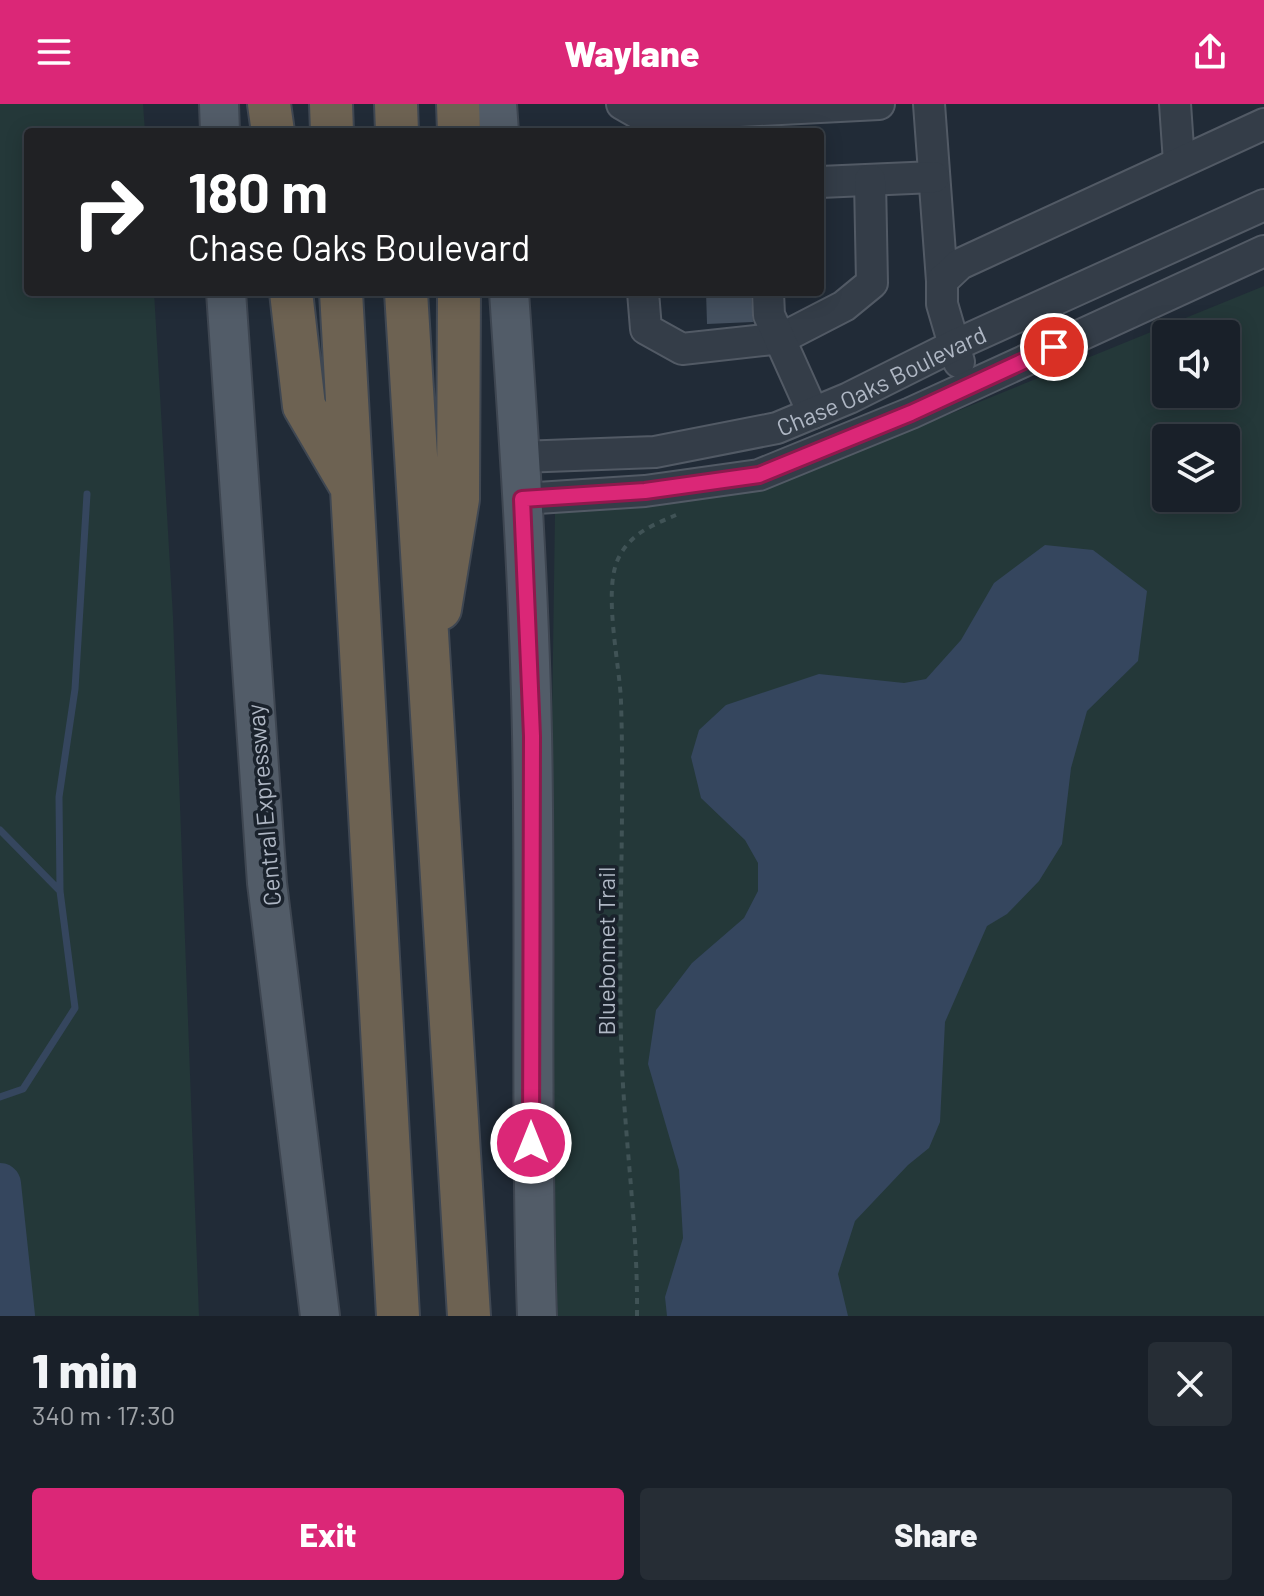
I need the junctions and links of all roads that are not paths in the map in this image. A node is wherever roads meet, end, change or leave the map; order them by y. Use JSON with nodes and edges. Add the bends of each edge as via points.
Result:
{"nodes":[{"id":1,"x":219,"y":104,"type":"edge"},
{"id":2,"x":269,"y":104,"type":"edge"},
{"id":3,"x":331,"y":104,"type":"edge"},
{"id":4,"x":396,"y":104,"type":"edge"},
{"id":5,"x":458,"y":104,"type":"edge"},
{"id":6,"x":497,"y":104,"type":"edge"},
{"id":7,"x":622,"y":104,"type":"edge"},
{"id":8,"x":879,"y":104,"type":"edge"},
{"id":9,"x":929,"y":104,"type":"edge"},
{"id":10,"x":1175,"y":104,"type":"edge"},
{"id":11,"x":1264,"y":124,"type":"edge"},
{"id":12,"x":220,"y":128,"type":"edge"},
{"id":13,"x":272,"y":128,"type":"edge"},
{"id":14,"x":332,"y":128,"type":"edge"},
{"id":15,"x":397,"y":128,"type":"edge"},
{"id":16,"x":459,"y":128,"type":"edge"},
{"id":17,"x":499,"y":128,"type":"edge"},
{"id":18,"x":1179,"y":162,"type":"junction"},
{"id":19,"x":934,"y":177,"type":"junction"},
{"id":20,"x":870,"y":180,"type":"junction"},
{"id":21,"x":824,"y":182,"type":"edge"},
{"id":22,"x":1264,"y":205,"type":"edge"},
{"id":23,"x":1264,"y":251,"type":"edge"},
{"id":24,"x":942,"y":281,"type":"junction"},
{"id":25,"x":226,"y":296,"type":"edge"},
{"id":26,"x":291,"y":296,"type":"edge"},
{"id":27,"x":341,"y":296,"type":"edge"},
{"id":28,"x":406,"y":296,"type":"edge"},
{"id":29,"x":459,"y":296,"type":"edge"},
{"id":30,"x":509,"y":296,"type":"edge"},
{"id":31,"x":643,"y":296,"type":"edge"},
{"id":32,"x":768,"y":296,"type":"edge"},
{"id":33,"x":782,"y":338,"type":"junction"},
{"id":34,"x":953,"y":346,"type":"junction"},
{"id":35,"x":969,"y":386,"type":"junction"},
{"id":36,"x":813,"y":413,"type":"junction"},
{"id":37,"x":520,"y":457,"type":"junction"},
{"id":38,"x":352,"y":487,"type":"junction"},
{"id":39,"x":522,"y":499,"type":"junction"},
{"id":40,"x":427,"y":685,"type":"junction"},
{"id":41,"x":320,"y":1316,"type":"edge"},
{"id":42,"x":398,"y":1316,"type":"edge"},
{"id":43,"x":469,"y":1316,"type":"edge"},
{"id":44,"x":537,"y":1316,"type":"edge"}],
"edges":[{"from":1,"to":12,"type":"main road"},
{"from":2,"to":13,"type":"highway"},
{"from":3,"to":14,"type":"highway"},
{"from":4,"to":15,"type":"highway"},
{"from":5,"to":16,"type":"highway"},
{"from":6,"to":17,"type":"main road"},
{"from":7,"to":8,"type":"street","via":[[643,116]]},
{"from":9,"to":19,"type":"street"},
{"from":10,"to":18,"type":"street"},
{"from":11,"to":18,"type":"street"},
{"from":18,"to":24,"type":"street","via":[[960,264]]},
{"from":19,"to":20,"type":"street"},
{"from":19,"to":24,"type":"street"},
{"from":20,"to":21,"type":"street"},
{"from":20,"to":33,"type":"street","via":[[872,283],[844,306]]},
{"from":22,"to":34,"type":"street","name":"Chase Oaks Boulevard"},
{"from":23,"to":35,"type":"street","name":"Chase Oaks Boulevard"},
{"from":24,"to":34,"type":"street"},
{"from":25,"to":41,"type":"main road","name":"Central Expressway","via":[[267,883]]},
{"from":26,"to":38,"type":"highway","via":[[304,406]]},
{"from":27,"to":38,"type":"highway"},
{"from":28,"to":40,"type":"highway"},
{"from":29,"to":40,"type":"highway","via":[[458,499]]},
{"from":30,"to":37,"type":"main road"},
{"from":31,"to":33,"type":"street","via":[[646,329],[682,349]]},
{"from":32,"to":33,"type":"street","via":[[769,315]]},
{"from":33,"to":36,"type":"street"},
{"from":34,"to":35,"type":"street"},
{"from":34,"to":36,"type":"street","name":"Chase Oaks Boulevard"},
{"from":35,"to":39,"type":"street","name":"Chase Oaks Boulevard","via":[[759,475],[645,491]]},
{"from":36,"to":37,"type":"street","name":"Chase Oaks Boulevard","via":[[777,428],[655,452]]},
{"from":37,"to":39,"type":"main road"},
{"from":38,"to":42,"type":"highway"},
{"from":39,"to":44,"type":"main road","via":[[532,721],[531,1143]]},
{"from":40,"to":43,"type":"highway"}]}
